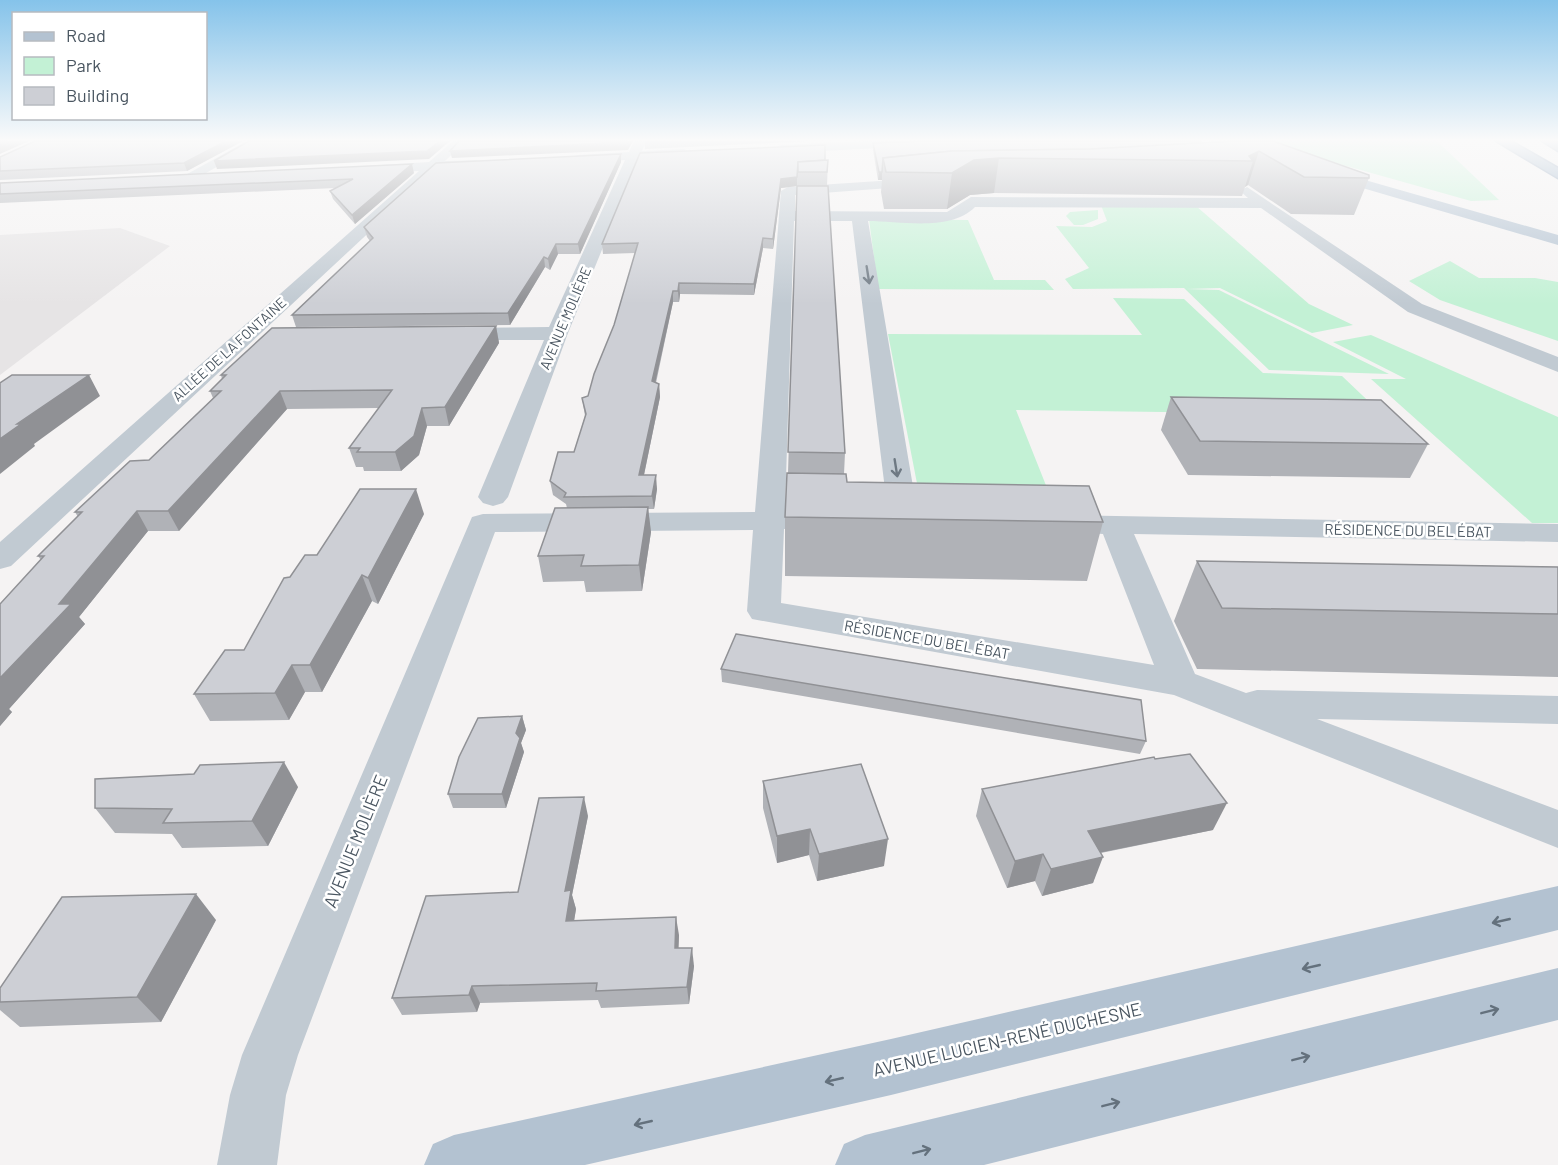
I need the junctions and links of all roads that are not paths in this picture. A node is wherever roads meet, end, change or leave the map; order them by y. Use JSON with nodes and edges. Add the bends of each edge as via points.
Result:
{"nodes":[{"id":1,"x":399,"y":195,"type":"edge"},
{"id":2,"x":617,"y":195,"type":"edge"},
{"id":3,"x":788,"y":195,"type":"edge"},
{"id":4,"x":1253,"y":195,"type":"edge"},
{"id":5,"x":1411,"y":195,"type":"edge"},
{"id":6,"x":1418,"y":195,"type":"edge"},
{"id":7,"x":953,"y":198,"type":"edge"},
{"id":8,"x":971,"y":202,"type":"junction"},
{"id":9,"x":1264,"y":203,"type":"junction"},
{"id":10,"x":786,"y":216,"type":"junction"},
{"id":11,"x":859,"y":217,"type":"junction"},
{"id":12,"x":1558,"y":235,"type":"edge"},
{"id":13,"x":1558,"y":240,"type":"edge"},
{"id":14,"x":557,"y":333,"type":"junction"},
{"id":15,"x":429,"y":334,"type":"edge"},
{"id":16,"x":243,"y":336,"type":"junction"},
{"id":17,"x":278,"y":336,"type":"edge"},
{"id":18,"x":1558,"y":365,"type":"edge"},
{"id":19,"x":488,"y":510,"type":"junction"},
{"id":20,"x":771,"y":519,"type":"junction"},
{"id":21,"x":1024,"y":523,"type":"edge"},
{"id":22,"x":1115,"y":525,"type":"junction"},
{"id":23,"x":1558,"y":533,"type":"edge"},
{"id":24,"x":0,"y":559,"type":"edge"},
{"id":25,"x":1180,"y":683,"type":"junction"},
{"id":26,"x":1235,"y":703,"type":"junction"},
{"id":27,"x":1558,"y":710,"type":"edge"},
{"id":28,"x":1558,"y":829,"type":"edge"},
{"id":29,"x":1558,"y":908,"type":"edge"},
{"id":30,"x":1558,"y":994,"type":"edge"},
{"id":31,"x":247,"y":1165,"type":"edge"},
{"id":32,"x":454,"y":1165,"type":"edge"},
{"id":33,"x":865,"y":1165,"type":"edge"}],
"edges":[{"from":1,"to":16,"type":"street","name":"ALLÉE DE LA FONTAINE"},
{"from":2,"to":14,"type":"street","name":"AVENUE MOLIÈRE"},
{"from":3,"to":10,"type":"street","name":"RÉSIDENCE DU BEL ÉBAT"},
{"from":4,"to":9,"type":"street"},
{"from":5,"to":13,"type":"main road"},
{"from":6,"to":12,"type":"main road"},
{"from":7,"to":8,"type":"street"},
{"from":8,"to":9,"type":"street"},
{"from":8,"to":11,"type":"street","via":[[949,217]]},
{"from":9,"to":18,"type":"street","via":[[1415,308]]},
{"from":10,"to":11,"type":"street"},
{"from":10,"to":20,"type":"street","name":"RÉSIDENCE DU BEL ÉBAT"},
{"from":11,"to":20,"type":"street","one_way":true,"via":[[916,522]]},
{"from":14,"to":15,"type":"street"},
{"from":14,"to":19,"type":"street","name":"AVENUE MOLIÈRE"},
{"from":16,"to":17,"type":"street"},
{"from":16,"to":24,"type":"street","name":"ALLÉE DE LA FONTAINE"},
{"from":19,"to":20,"type":"street"},
{"from":19,"to":31,"type":"street","name":"AVENUE MOLIÈRE","via":[[270,1055],[258,1095]]},
{"from":20,"to":25,"type":"street","name":"RÉSIDENCE DU BEL ÉBAT","via":[[764,611]]},
{"from":21,"to":22,"type":"street","name":"RÉSIDENCE DU BEL ÉBAT"},
{"from":22,"to":23,"type":"street","name":"RÉSIDENCE DU BEL ÉBAT"},
{"from":22,"to":25,"type":"street"},
{"from":25,"to":26,"type":"street","name":"RÉSIDENCE DU BEL ÉBAT"},
{"from":26,"to":27,"type":"street","name":"RÉSIDENCE DU BEL ÉBAT"},
{"from":26,"to":28,"type":"street","name":"RÉSIDENCE DU BEL ÉBAT"},
{"from":29,"to":32,"type":"main road","name":"AVENUE LUCIEN-RENÉ DUCHESNE","one_way":true,"via":[[891,1067]]},
{"from":33,"to":30,"type":"main road","one_way":true}]}
